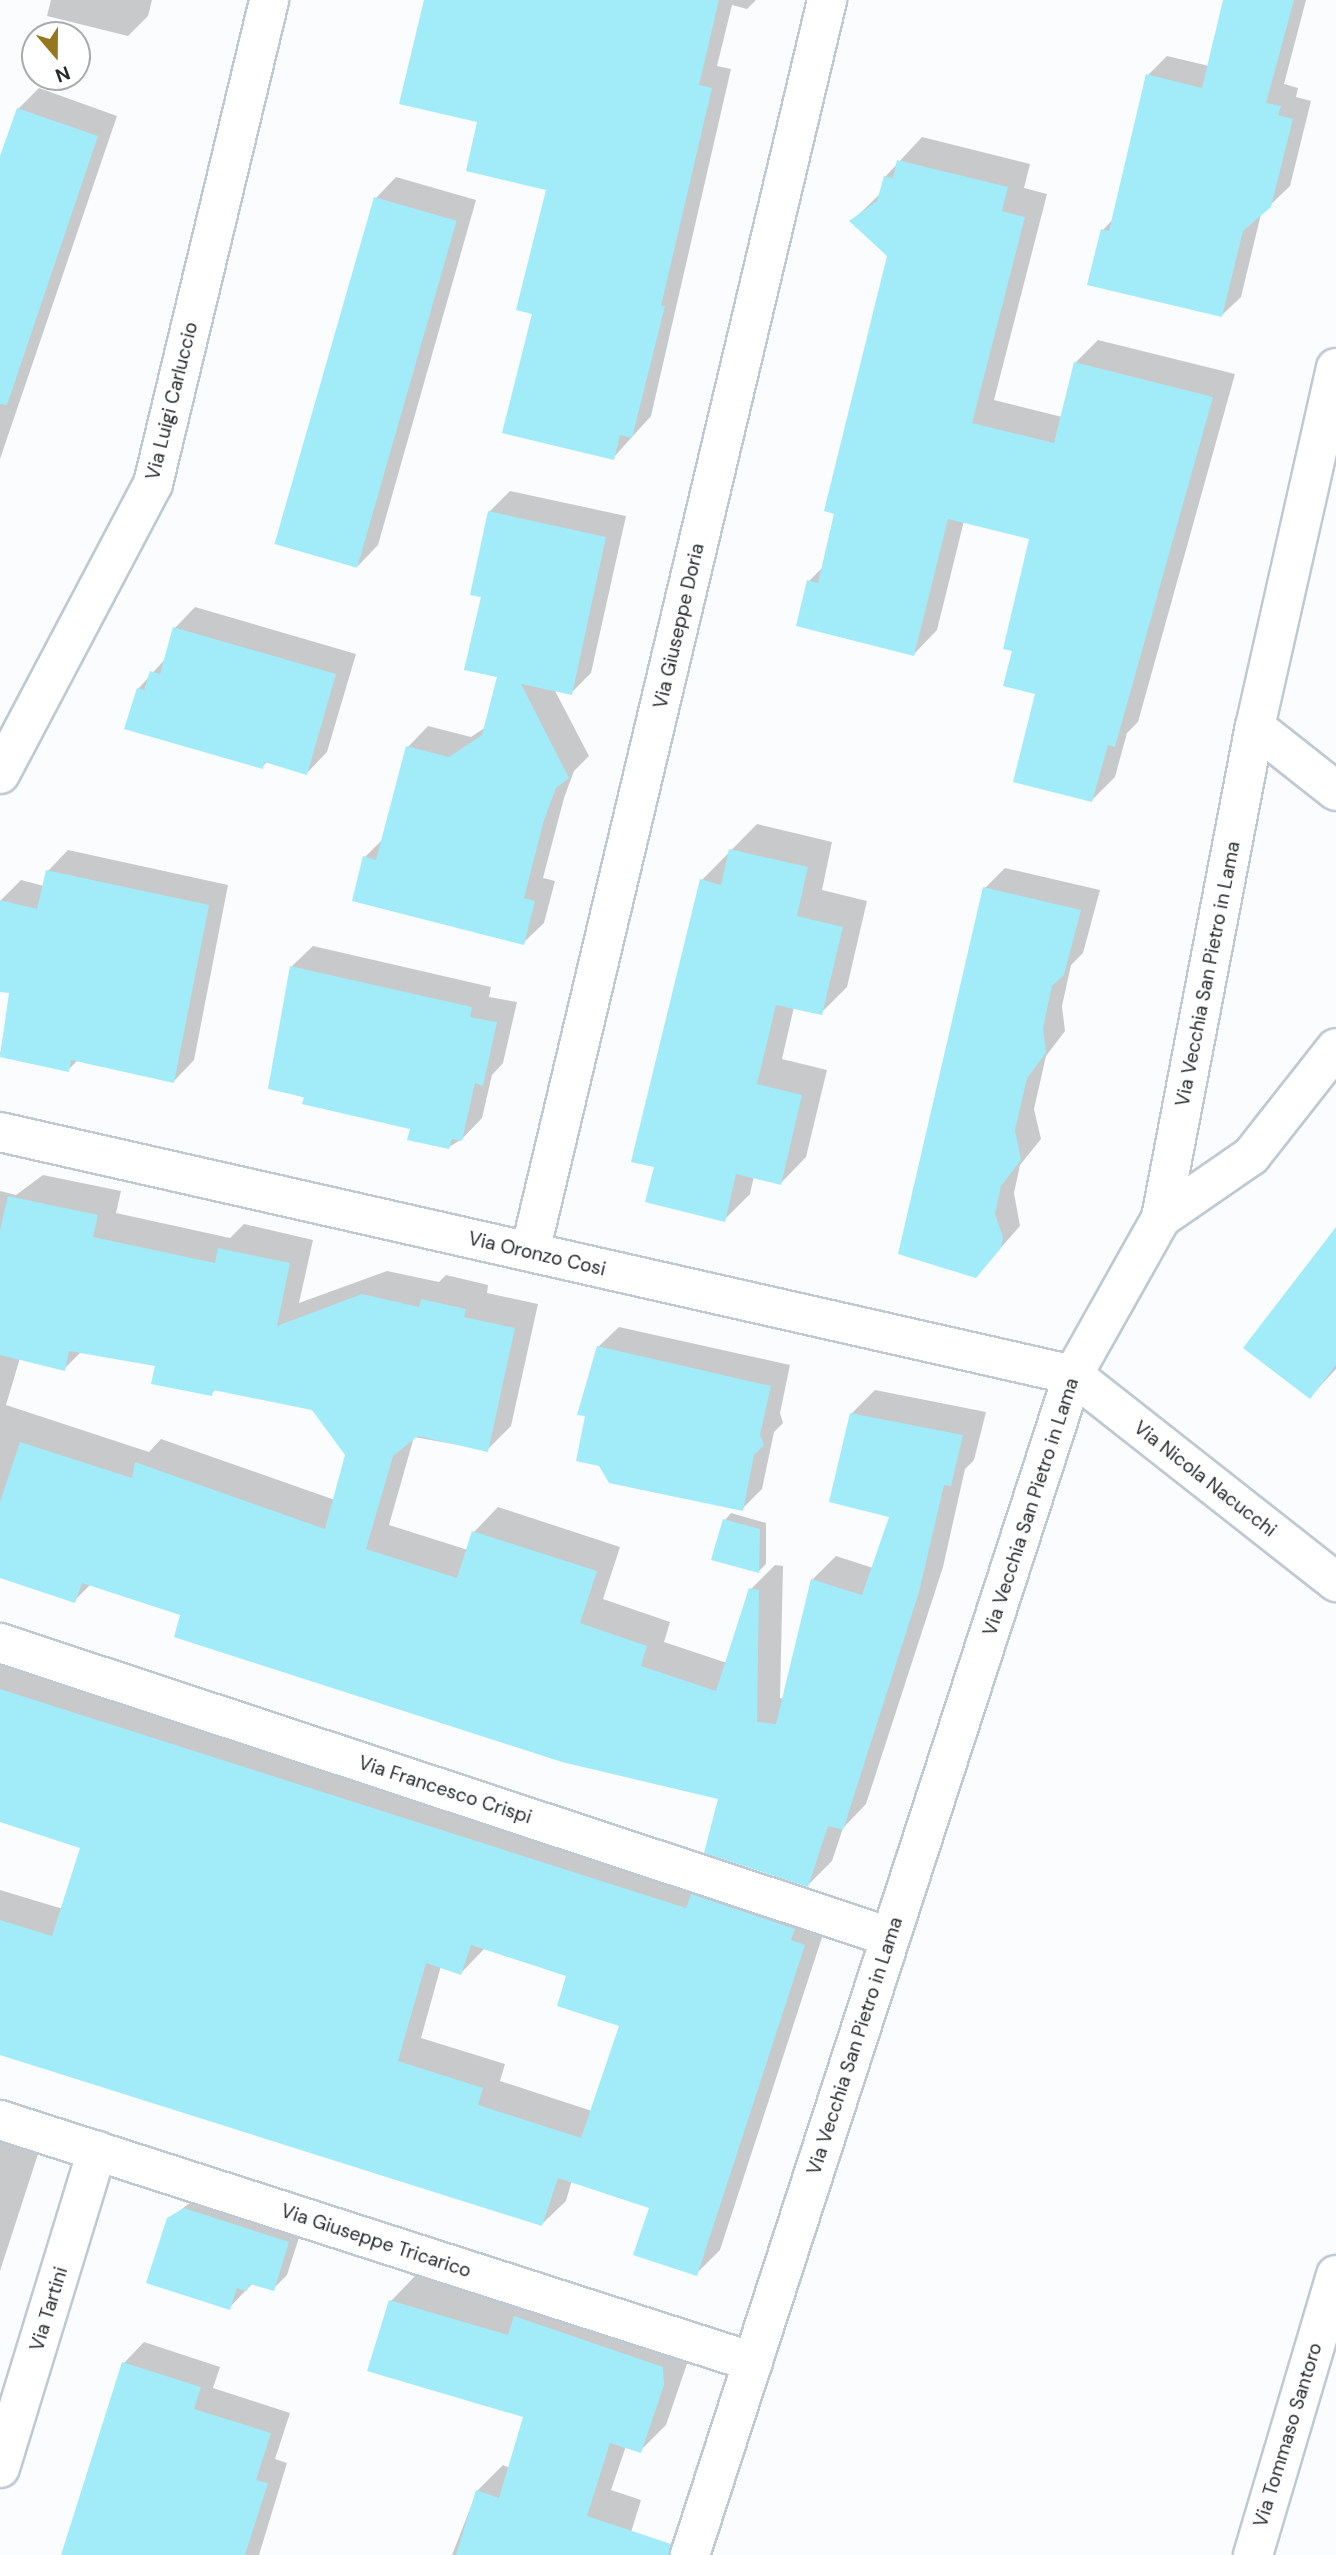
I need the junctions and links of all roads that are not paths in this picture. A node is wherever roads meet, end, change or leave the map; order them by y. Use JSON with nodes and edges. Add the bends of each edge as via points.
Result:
{"nodes":[{"id":1,"x":269,"y":0,"type":"edge"},
{"id":2,"x":827,"y":0,"type":"edge"},
{"id":3,"x":1336,"y":368,"type":"edge"},
{"id":4,"x":1336,"y":456,"type":"edge"},
{"id":5,"x":1309,"y":489,"type":"junction"},
{"id":6,"x":1255,"y":727,"type":"junction"},
{"id":7,"x":0,"y":774,"type":"edge"},
{"id":8,"x":1336,"y":791,"type":"edge"},
{"id":9,"x":1336,"y":1048,"type":"edge"},
{"id":10,"x":0,"y":1132,"type":"edge"},
{"id":11,"x":1161,"y":1218,"type":"junction"},
{"id":12,"x":530,"y":1252,"type":"junction"},
{"id":13,"x":1073,"y":1375,"type":"junction"},
{"id":14,"x":1336,"y":1582,"type":"edge"},
{"id":15,"x":0,"y":1643,"type":"edge"},
{"id":16,"x":890,"y":1937,"type":"junction"},
{"id":17,"x":0,"y":2120,"type":"edge"},
{"id":18,"x":97,"y":2151,"type":"junction"},
{"id":19,"x":1336,"y":2275,"type":"edge"},
{"id":20,"x":753,"y":2362,"type":"junction"},
{"id":21,"x":0,"y":2468,"type":"edge"},
{"id":22,"x":690,"y":2555,"type":"edge"},
{"id":23,"x":1253,"y":2555,"type":"edge"}],
"edges":[{"from":1,"to":7,"type":"street","name":"Via Luigi Carluccio","via":[[153,484]]},
{"from":2,"to":12,"type":"street","name":"Via Giuseppe Doria"},
{"from":3,"to":5,"type":"street","name":"Via Vecchia San Pietro in Lama"},
{"from":4,"to":5,"type":"street"},
{"from":5,"to":6,"type":"street","name":"Via Vecchia San Pietro in Lama"},
{"from":6,"to":8,"type":"street"},
{"from":6,"to":11,"type":"street","name":"Via Vecchia San Pietro in Lama"},
{"from":9,"to":11,"type":"street","via":[[1251,1156]]},
{"from":10,"to":12,"type":"street","name":"Via Oronzo Cosi"},
{"from":11,"to":13,"type":"street","name":"Via Vecchia San Pietro in Lama"},
{"from":12,"to":13,"type":"street","name":"Via Oronzo Cosi"},
{"from":13,"to":14,"type":"street","name":"Via Nicola Nacucchi"},
{"from":13,"to":16,"type":"street","name":"Via Vecchia San Pietro in Lama"},
{"from":15,"to":16,"type":"street","name":"Via Francesco Crispi"},
{"from":16,"to":20,"type":"street","name":"Via Vecchia San Pietro in Lama"},
{"from":17,"to":18,"type":"street","name":"Via Giuseppe Tricarico"},
{"from":18,"to":20,"type":"street","name":"Via Giuseppe Tricarico"},
{"from":18,"to":21,"type":"street","name":"Via Tartini"},
{"from":19,"to":23,"type":"street","name":"Via Tommaso Santoro"},
{"from":20,"to":22,"type":"street","name":"Via Vecchia San Pietro in Lama"}]}
